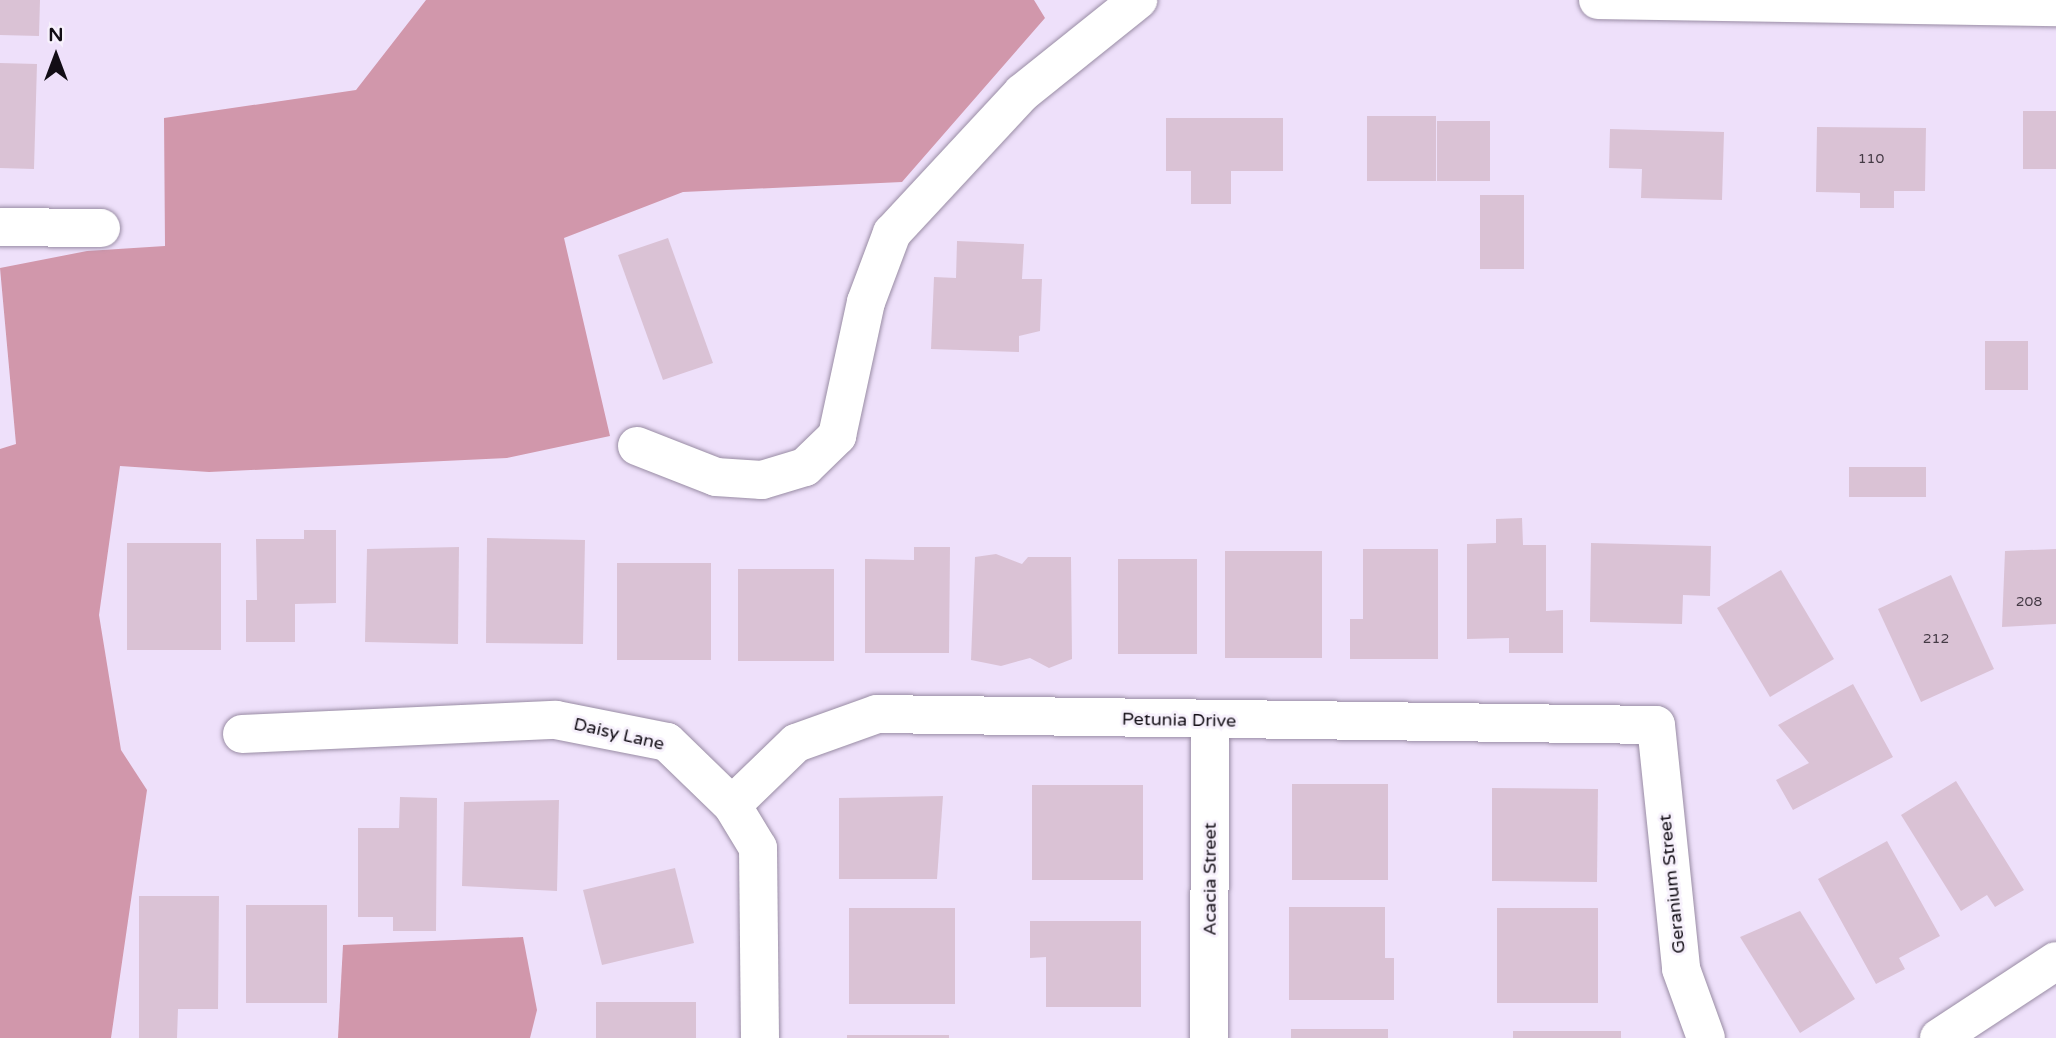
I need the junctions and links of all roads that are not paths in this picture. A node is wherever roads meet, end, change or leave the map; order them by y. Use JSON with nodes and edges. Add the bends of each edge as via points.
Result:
{"nodes":[{"id":1,"x":1138,"y":0,"type":"edge"},
{"id":2,"x":1598,"y":0,"type":"edge"},
{"id":3,"x":2056,"y":7,"type":"edge"},
{"id":4,"x":0,"y":227,"type":"edge"},
{"id":5,"x":101,"y":228,"type":"dead end"},
{"id":6,"x":637,"y":446,"type":"dead end"},
{"id":7,"x":1210,"y":721,"type":"junction"},
{"id":8,"x":1656,"y":725,"type":"joint"},
{"id":9,"x":242,"y":734,"type":"dead end"},
{"id":10,"x":732,"y":806,"type":"junction"},
{"id":11,"x":2056,"y":961,"type":"edge"},
{"id":12,"x":760,"y":1038,"type":"edge"},
{"id":13,"x":1209,"y":1038,"type":"edge"},
{"id":14,"x":1706,"y":1038,"type":"edge"},
{"id":15,"x":1939,"y":1038,"type":"edge"}],
"edges":[{"from":1,"to":6,"type":"street","via":[[1022,93],[892,233],[866,302],[837,436],[805,467],[762,480],[716,477]]},
{"from":2,"to":3,"type":"street"},
{"from":4,"to":5,"type":"street"},
{"from":7,"to":8,"type":"street","name":"Petunia Drive"},
{"from":7,"to":10,"type":"street","name":"Petunia Drive","via":[[877,714],[796,743]]},
{"from":7,"to":13,"type":"street","name":"Acacia Street"},
{"from":8,"to":14,"type":"street","name":"Geranium Street","via":[[1681,970]]},
{"from":9,"to":10,"type":"street","name":"Daisy Lane","via":[[556,720],[667,742]]},
{"from":10,"to":12,"type":"street","name":"Daisy Lane","via":[[758,848]]},
{"from":11,"to":15,"type":"street"}]}
